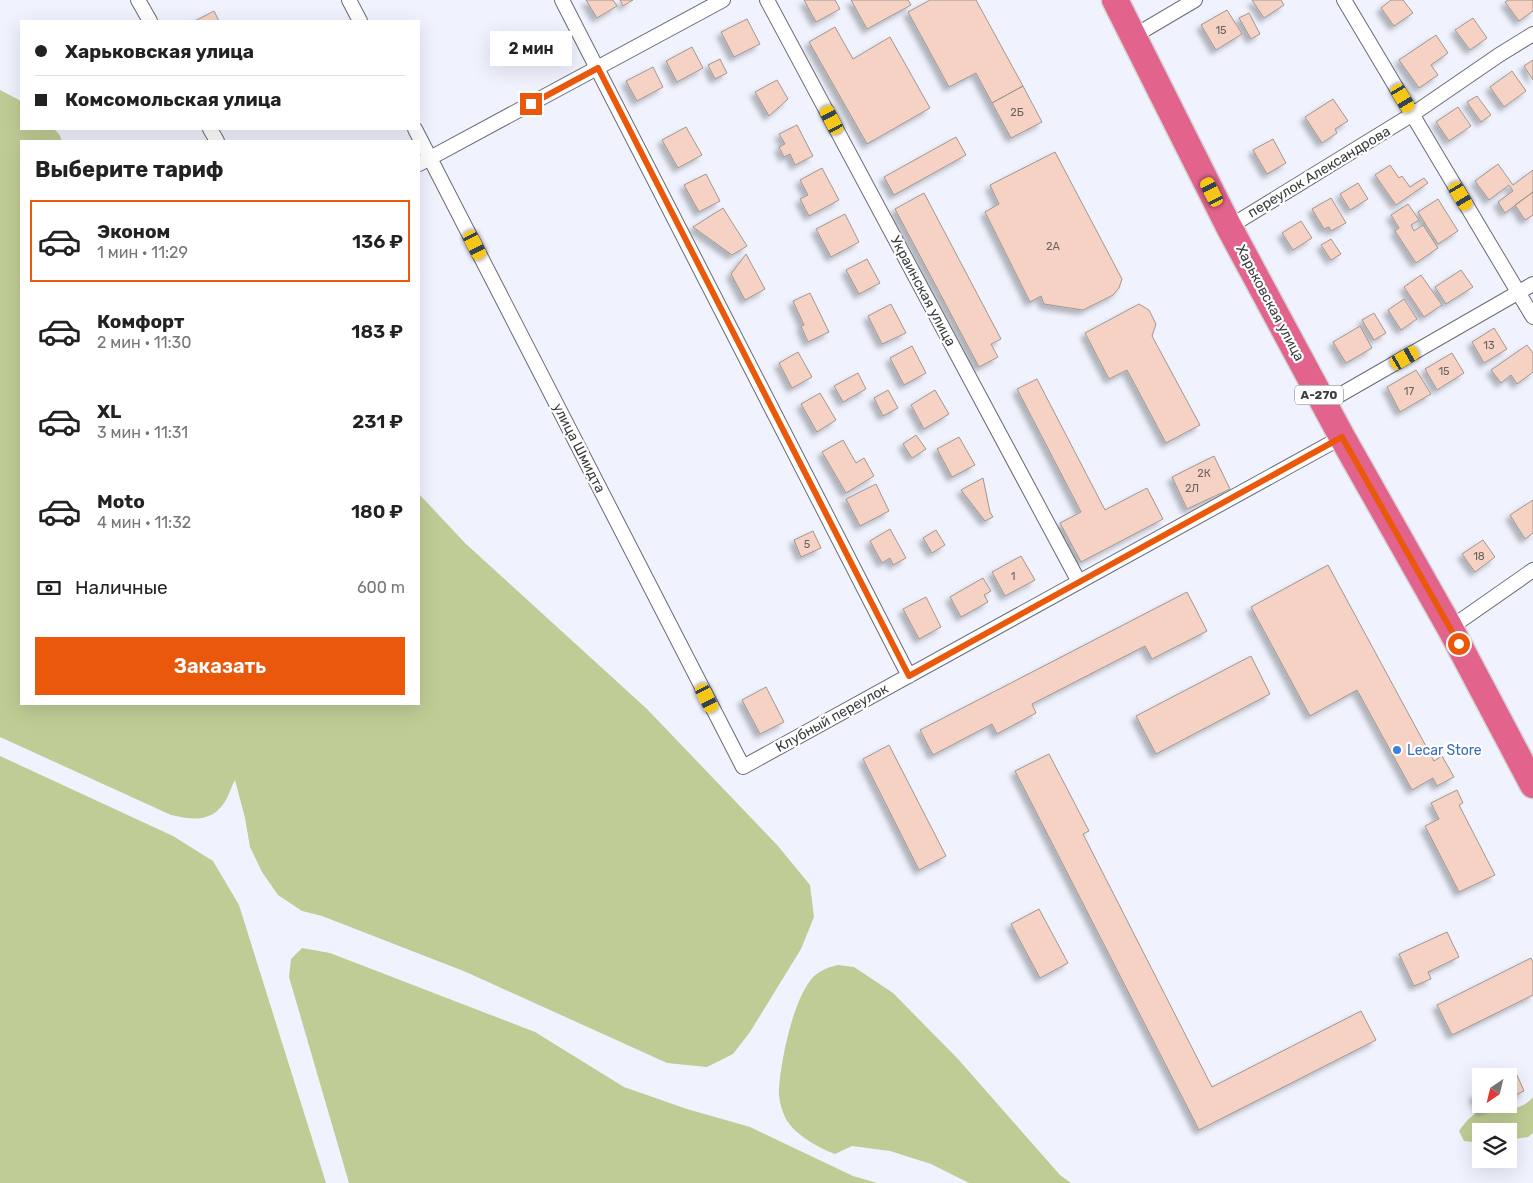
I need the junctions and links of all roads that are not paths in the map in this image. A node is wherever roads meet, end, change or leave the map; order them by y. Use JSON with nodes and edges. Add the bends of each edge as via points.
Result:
{"nodes":[{"id":1,"x":138,"y":0,"type":"edge"},
{"id":2,"x":349,"y":0,"type":"edge"},
{"id":3,"x":562,"y":0,"type":"edge"},
{"id":4,"x":723,"y":0,"type":"edge"},
{"id":5,"x":768,"y":0,"type":"edge"},
{"id":6,"x":1115,"y":0,"type":"edge"},
{"id":7,"x":1195,"y":0,"type":"edge"},
{"id":8,"x":1344,"y":0,"type":"edge"},
{"id":9,"x":149,"y":20,"type":"edge"},
{"id":10,"x":359,"y":20,"type":"edge"},
{"id":11,"x":1533,"y":34,"type":"edge"},
{"id":12,"x":1134,"y":36,"type":"junction"},
{"id":13,"x":598,"y":68,"type":"junction"},
{"id":14,"x":1413,"y":114,"type":"junction"},
{"id":15,"x":420,"y":143,"type":"edge"},
{"id":16,"x":425,"y":161,"type":"edge"},
{"id":17,"x":1229,"y":227,"type":"junction"},
{"id":18,"x":1533,"y":284,"type":"edge"},
{"id":19,"x":1518,"y":293,"type":"junction"},
{"id":20,"x":1533,"y":317,"type":"edge"},
{"id":21,"x":1324,"y":404,"type":"junction"},
{"id":22,"x":1342,"y":437,"type":"junction"},
{"id":23,"x":1533,"y":570,"type":"edge"},
{"id":24,"x":1079,"y":582,"type":"junction"},
{"id":25,"x":1450,"y":628,"type":"junction"},
{"id":26,"x":909,"y":676,"type":"junction"},
{"id":27,"x":743,"y":767,"type":"joint"},
{"id":28,"x":1533,"y":785,"type":"edge"}],
"edges":[{"from":1,"to":9,"type":"street"},
{"from":2,"to":10,"type":"street"},
{"from":3,"to":13,"type":"street"},
{"from":4,"to":13,"type":"street"},
{"from":5,"to":24,"type":"street","name":"Украинская улица"},
{"from":6,"to":12,"type":"highway","name":"Харьковская улица","number":"А-270"},
{"from":7,"to":12,"type":"street"},
{"from":8,"to":14,"type":"street"},
{"from":11,"to":14,"type":"street","name":"переулок Александрова"},
{"from":12,"to":17,"type":"highway","name":"Харьковская улица","number":"А-270"},
{"from":13,"to":16,"type":"street"},
{"from":13,"to":26,"type":"street"},
{"from":14,"to":17,"type":"street","name":"переулок Александрова"},
{"from":14,"to":19,"type":"street"},
{"from":15,"to":16,"type":"street","name":"улица Шмидта"},
{"from":16,"to":27,"type":"street","name":"улица Шмидта"},
{"from":17,"to":21,"type":"highway","name":"Харьковская улица","number":"А-270"},
{"from":18,"to":19,"type":"street"},
{"from":19,"to":20,"type":"street"},
{"from":19,"to":21,"type":"street"},
{"from":21,"to":22,"type":"highway","name":"Харьковская улица","number":"А-270"},
{"from":22,"to":24,"type":"street","name":"Клубный переулок"},
{"from":22,"to":25,"type":"highway","name":"Харьковская улица","number":"А-270"},
{"from":23,"to":25,"type":"street"},
{"from":24,"to":26,"type":"street","name":"Клубный переулок"},
{"from":25,"to":28,"type":"highway","name":"Харьковская улица","number":"А-270"},
{"from":26,"to":27,"type":"street","name":"Клубный переулок"}]}
